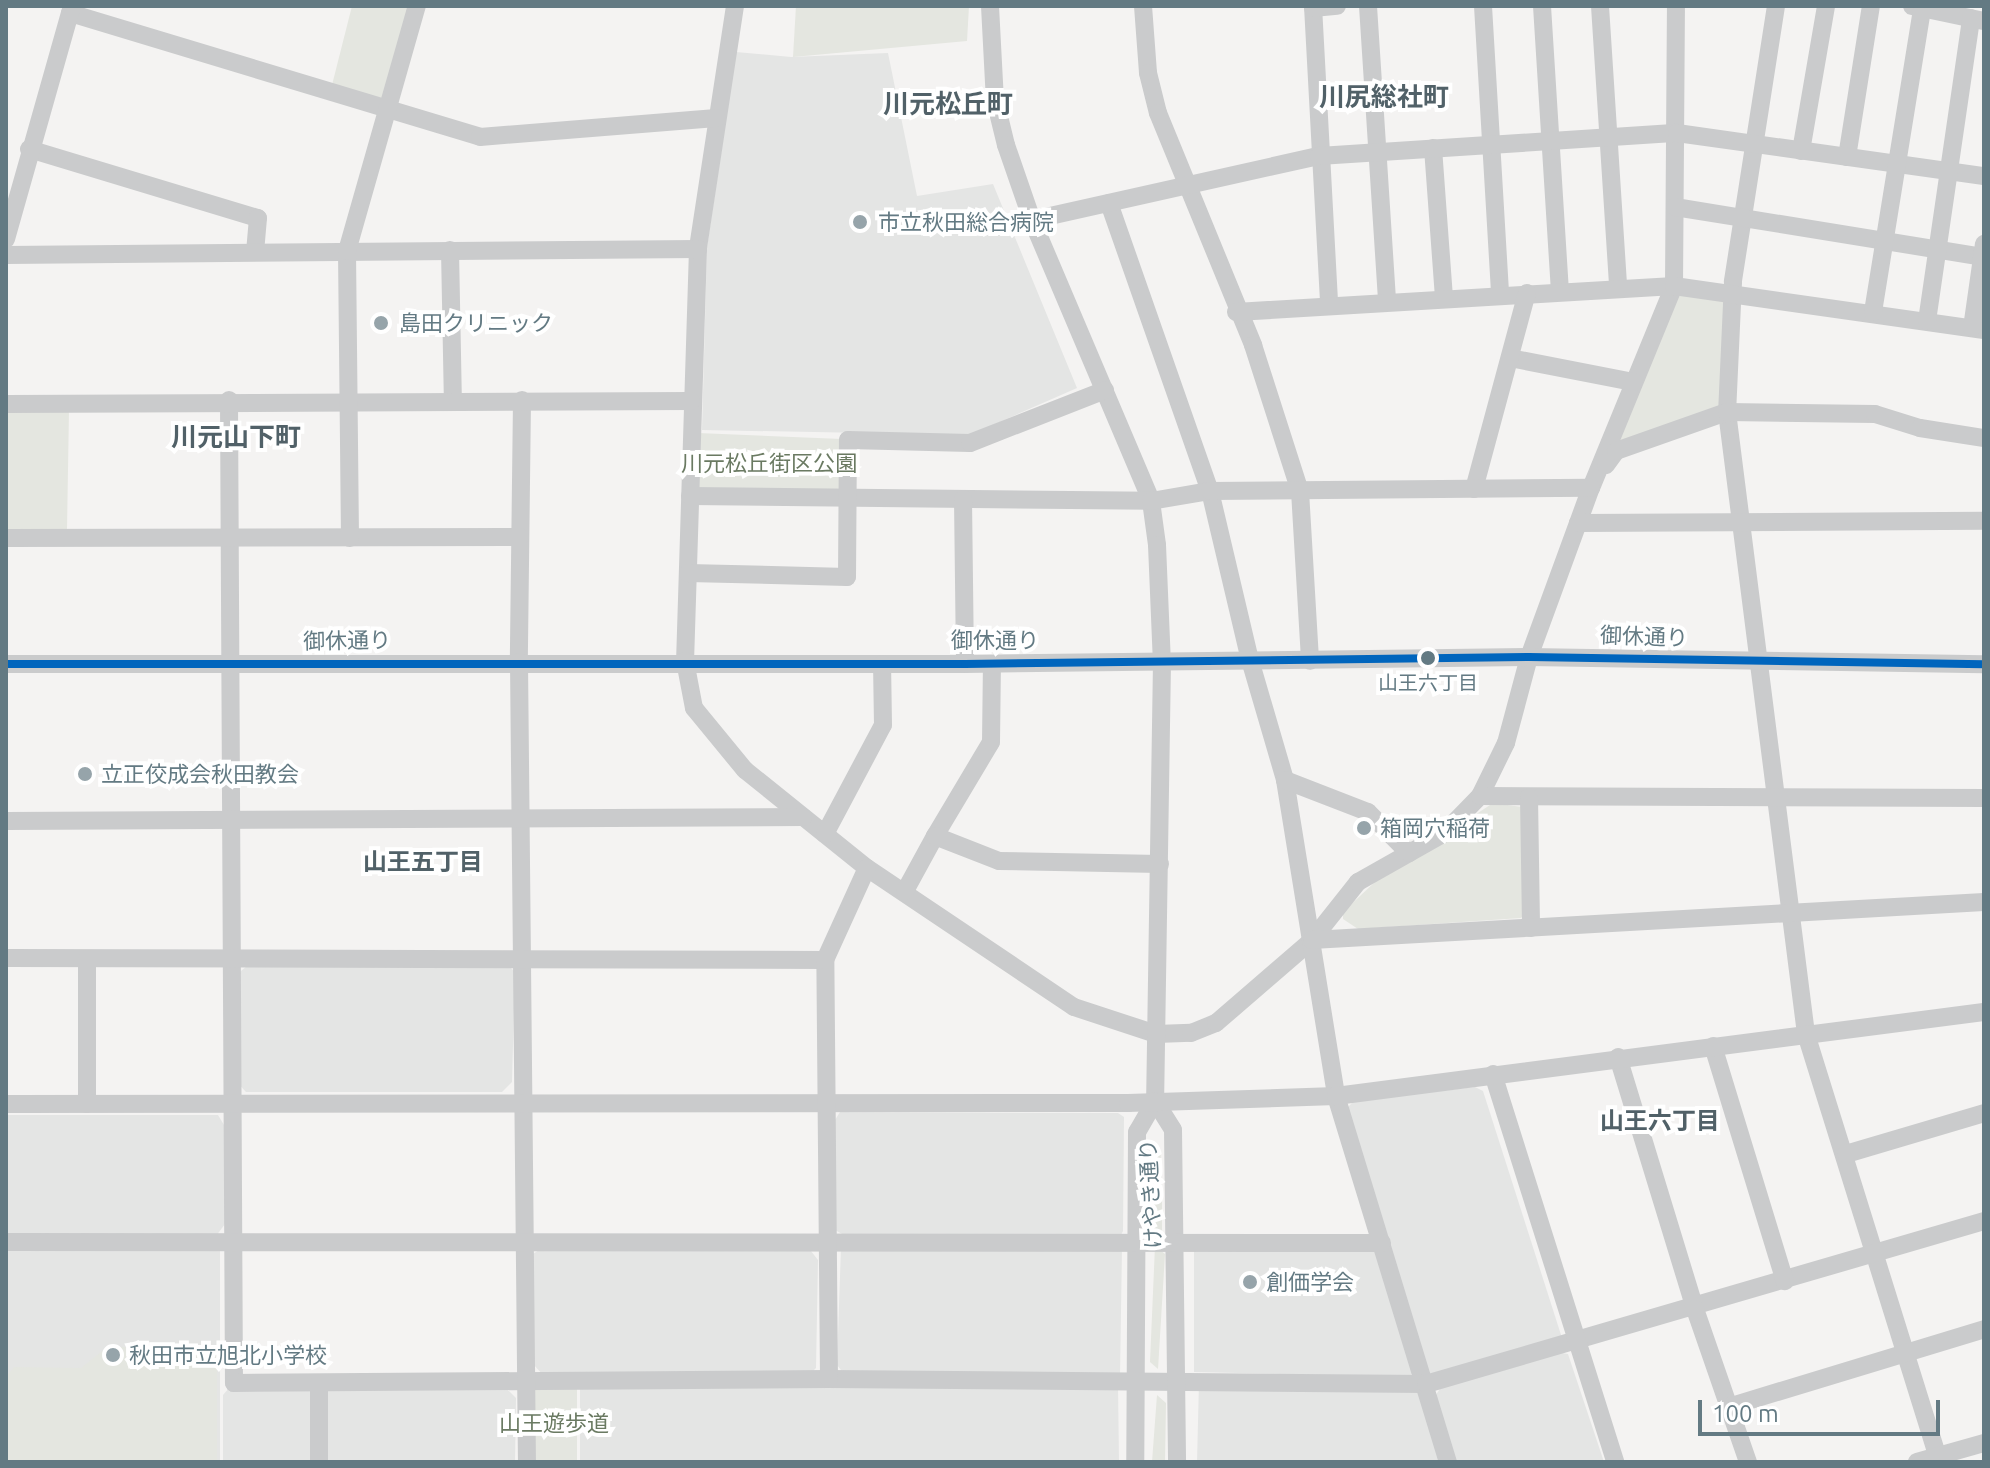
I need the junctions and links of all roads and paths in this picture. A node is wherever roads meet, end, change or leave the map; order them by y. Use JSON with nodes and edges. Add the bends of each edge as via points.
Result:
{"nodes":[{"id":1,"x":417,"y":6,"type":"edge"},
{"id":2,"x":735,"y":6,"type":"edge"},
{"id":3,"x":990,"y":6,"type":"edge"},
{"id":4,"x":1143,"y":6,"type":"edge"},
{"id":5,"x":1337,"y":6,"type":"edge"},
{"id":6,"x":1368,"y":6,"type":"edge"},
{"id":7,"x":1483,"y":6,"type":"edge"},
{"id":8,"x":1542,"y":6,"type":"edge"},
{"id":9,"x":1600,"y":6,"type":"edge"},
{"id":10,"x":1676,"y":6,"type":"edge"},
{"id":11,"x":1776,"y":6,"type":"edge"},
{"id":12,"x":1826,"y":6,"type":"edge"},
{"id":13,"x":1871,"y":6,"type":"edge"},
{"id":14,"x":1313,"y":7,"type":"edge"},
{"id":15,"x":1917,"y":7,"type":"edge"},
{"id":16,"x":71,"y":10,"type":"edge"},
{"id":17,"x":1977,"y":19,"type":"edge"},
{"id":18,"x":388,"y":111,"type":"junction"},
{"id":19,"x":716,"y":118,"type":"junction"},
{"id":20,"x":1677,"y":133,"type":"junction"},
{"id":21,"x":1609,"y":137,"type":"junction"},
{"id":22,"x":1549,"y":141,"type":"junction"},
{"id":23,"x":1492,"y":144,"type":"junction"},
{"id":24,"x":1754,"y":145,"type":"junction"},
{"id":25,"x":1433,"y":148,"type":"junction"},
{"id":26,"x":29,"y":149,"type":"junction"},
{"id":27,"x":1801,"y":151,"type":"junction"},
{"id":28,"x":1378,"y":152,"type":"junction"},
{"id":29,"x":1319,"y":156,"type":"junction"},
{"id":30,"x":1847,"y":157,"type":"junction"},
{"id":31,"x":1899,"y":163,"type":"junction"},
{"id":32,"x":1948,"y":170,"type":"junction"},
{"id":33,"x":1984,"y":176,"type":"edge"},
{"id":34,"x":1185,"y":187,"type":"junction"},
{"id":35,"x":1109,"y":203,"type":"junction"},
{"id":36,"x":1675,"y":207,"type":"junction"},
{"id":37,"x":1743,"y":219,"type":"junction"},
{"id":38,"x":1032,"y":220,"type":"junction"},
{"id":39,"x":6,"y":239,"type":"edge"},
{"id":40,"x":1885,"y":242,"type":"junction"},
{"id":41,"x":698,"y":249,"type":"junction"},
{"id":42,"x":1937,"y":249,"type":"junction"},
{"id":43,"x":255,"y":250,"type":"junction"},
{"id":44,"x":450,"y":250,"type":"junction"},
{"id":45,"x":347,"y":251,"type":"junction"},
{"id":46,"x":1983,"y":253,"type":"edge"},
{"id":47,"x":6,"y":255,"type":"edge"},
{"id":48,"x":1674,"y":286,"type":"junction"},
{"id":49,"x":1618,"y":288,"type":"junction"},
{"id":50,"x":1560,"y":291,"type":"junction"},
{"id":51,"x":1500,"y":293,"type":"junction"},
{"id":52,"x":1527,"y":293,"type":"junction"},
{"id":53,"x":1736,"y":293,"type":"junction"},
{"id":54,"x":1444,"y":297,"type":"junction"},
{"id":55,"x":1387,"y":300,"type":"junction"},
{"id":56,"x":1329,"y":304,"type":"junction"},
{"id":57,"x":1236,"y":312,"type":"junction"},
{"id":58,"x":1873,"y":312,"type":"junction"},
{"id":59,"x":1927,"y":321,"type":"junction"},
{"id":60,"x":1978,"y":329,"type":"edge"},
{"id":61,"x":1510,"y":358,"type":"junction"},
{"id":62,"x":1634,"y":382,"type":"junction"},
{"id":63,"x":1105,"y":390,"type":"junction"},
{"id":64,"x":229,"y":400,"type":"junction"},
{"id":65,"x":352,"y":400,"type":"junction"},
{"id":66,"x":453,"y":400,"type":"junction"},
{"id":67,"x":522,"y":400,"type":"junction"},
{"id":68,"x":691,"y":401,"type":"junction"},
{"id":69,"x":6,"y":404,"type":"edge"},
{"id":70,"x":1727,"y":412,"type":"junction"},
{"id":71,"x":1984,"y":438,"type":"edge"},
{"id":72,"x":1591,"y":488,"type":"junction"},
{"id":73,"x":1474,"y":489,"type":"junction"},
{"id":74,"x":1210,"y":491,"type":"junction"},
{"id":75,"x":1300,"y":491,"type":"junction"},
{"id":76,"x":690,"y":496,"type":"junction"},
{"id":77,"x":847,"y":498,"type":"junction"},
{"id":78,"x":963,"y":499,"type":"junction"},
{"id":79,"x":1151,"y":501,"type":"junction"},
{"id":80,"x":1984,"y":521,"type":"edge"},
{"id":81,"x":1742,"y":522,"type":"junction"},
{"id":82,"x":1578,"y":523,"type":"junction"},
{"id":83,"x":520,"y":537,"type":"junction"},
{"id":84,"x":6,"y":538,"type":"edge"},
{"id":85,"x":350,"y":538,"type":"junction"},
{"id":86,"x":228,"y":539,"type":"junction"},
{"id":87,"x":688,"y":573,"type":"junction"},
{"id":88,"x":1529,"y":657,"type":"junction"},
{"id":89,"x":1250,"y":660,"type":"junction"},
{"id":90,"x":685,"y":661,"type":"junction"},
{"id":91,"x":1310,"y":661,"type":"junction"},
{"id":92,"x":519,"y":662,"type":"junction"},
{"id":93,"x":1162,"y":662,"type":"junction"},
{"id":94,"x":1760,"y":663,"type":"junction"},
{"id":95,"x":6,"y":664,"type":"edge"},
{"id":96,"x":882,"y":664,"type":"junction"},
{"id":97,"x":965,"y":664,"type":"junction"},
{"id":98,"x":992,"y":664,"type":"junction"},
{"id":99,"x":1984,"y":664,"type":"edge"},
{"id":100,"x":230,"y":665,"type":"junction"},
{"id":101,"x":1285,"y":780,"type":"junction"},
{"id":102,"x":1775,"y":795,"type":"junction"},
{"id":103,"x":1480,"y":796,"type":"junction"},
{"id":104,"x":1529,"y":797,"type":"junction"},
{"id":105,"x":1984,"y":798,"type":"edge"},
{"id":106,"x":523,"y":817,"type":"junction"},
{"id":107,"x":803,"y":817,"type":"junction"},
{"id":108,"x":231,"y":820,"type":"junction"},
{"id":109,"x":6,"y":821,"type":"edge"},
{"id":110,"x":825,"y":834,"type":"junction"},
{"id":111,"x":935,"y":836,"type":"junction"},
{"id":112,"x":1409,"y":853,"type":"junction"},
{"id":113,"x":1160,"y":864,"type":"junction"},
{"id":114,"x":867,"y":868,"type":"junction"},
{"id":115,"x":905,"y":891,"type":"junction"},
{"id":116,"x":1984,"y":902,"type":"edge"},
{"id":117,"x":1788,"y":914,"type":"junction"},
{"id":118,"x":1531,"y":928,"type":"junction"},
{"id":119,"x":1312,"y":940,"type":"junction"},
{"id":120,"x":230,"y":957,"type":"junction"},
{"id":121,"x":524,"y":957,"type":"junction"},
{"id":122,"x":6,"y":958,"type":"edge"},
{"id":123,"x":87,"y":959,"type":"junction"},
{"id":124,"x":825,"y":960,"type":"junction"},
{"id":125,"x":1984,"y":1012,"type":"edge"},
{"id":126,"x":1156,"y":1034,"type":"junction"},
{"id":127,"x":1806,"y":1034,"type":"junction"},
{"id":128,"x":1713,"y":1046,"type":"junction"},
{"id":129,"x":1618,"y":1057,"type":"junction"},
{"id":130,"x":1493,"y":1074,"type":"junction"},
{"id":131,"x":1336,"y":1096,"type":"junction"},
{"id":132,"x":1155,"y":1101,"type":"junction"},
{"id":133,"x":524,"y":1102,"type":"junction"},
{"id":134,"x":827,"y":1102,"type":"junction"},
{"id":135,"x":231,"y":1103,"type":"junction"},
{"id":136,"x":6,"y":1104,"type":"edge"},
{"id":137,"x":87,"y":1104,"type":"junction"},
{"id":138,"x":1984,"y":1113,"type":"edge"},
{"id":139,"x":1846,"y":1154,"type":"junction"},
{"id":140,"x":1984,"y":1221,"type":"edge"},
{"id":141,"x":231,"y":1240,"type":"junction"},
{"id":142,"x":524,"y":1240,"type":"junction"},
{"id":143,"x":829,"y":1240,"type":"junction"},
{"id":144,"x":1137,"y":1241,"type":"junction"},
{"id":145,"x":6,"y":1242,"type":"edge"},
{"id":146,"x":1178,"y":1243,"type":"junction"},
{"id":147,"x":1382,"y":1243,"type":"junction"},
{"id":148,"x":1878,"y":1252,"type":"junction"},
{"id":149,"x":1785,"y":1281,"type":"junction"},
{"id":150,"x":1695,"y":1309,"type":"junction"},
{"id":151,"x":1984,"y":1329,"type":"edge"},
{"id":152,"x":1576,"y":1344,"type":"junction"},
{"id":153,"x":1907,"y":1354,"type":"junction"},
{"id":154,"x":829,"y":1379,"type":"junction"},
{"id":155,"x":1178,"y":1379,"type":"junction"},
{"id":156,"x":525,"y":1380,"type":"junction"},
{"id":157,"x":1135,"y":1381,"type":"junction"},
{"id":158,"x":319,"y":1383,"type":"junction"},
{"id":159,"x":1426,"y":1384,"type":"junction"},
{"id":160,"x":1728,"y":1407,"type":"junction"},
{"id":161,"x":1984,"y":1443,"type":"edge"},
{"id":162,"x":1938,"y":1459,"type":"edge"},
{"id":163,"x":319,"y":1462,"type":"edge"},
{"id":164,"x":527,"y":1462,"type":"edge"},
{"id":165,"x":1135,"y":1462,"type":"edge"},
{"id":166,"x":1177,"y":1462,"type":"edge"},
{"id":167,"x":1448,"y":1462,"type":"edge"},
{"id":168,"x":1615,"y":1462,"type":"edge"},
{"id":169,"x":1748,"y":1462,"type":"edge"},
{"id":170,"x":1917,"y":1462,"type":"edge"}],
"edges":[{"from":1,"to":18,"type":"street"},
{"from":2,"to":19,"type":"street"},
{"from":3,"to":38,"type":"street","via":[[995,100]]},
{"from":4,"to":34,"type":"street","via":[[1148,73]]},
{"from":5,"to":14,"type":"street"},
{"from":6,"to":28,"type":"street"},
{"from":7,"to":23,"type":"street"},
{"from":8,"to":22,"type":"street"},
{"from":9,"to":21,"type":"street"},
{"from":10,"to":20,"type":"street"},
{"from":11,"to":24,"type":"street"},
{"from":12,"to":27,"type":"street"},
{"from":13,"to":30,"type":"street"},
{"from":14,"to":29,"type":"street"},
{"from":15,"to":17,"type":"street"},
{"from":15,"to":31,"type":"street"},
{"from":16,"to":18,"type":"street"},
{"from":16,"to":26,"type":"street"},
{"from":17,"to":32,"type":"street"},
{"from":18,"to":19,"type":"street","via":[[480,137]]},
{"from":18,"to":45,"type":"street"},
{"from":19,"to":41,"type":"street"},
{"from":20,"to":21,"type":"street"},
{"from":20,"to":24,"type":"street"},
{"from":20,"to":36,"type":"street"},
{"from":21,"to":22,"type":"street"},
{"from":21,"to":49,"type":"street"},
{"from":22,"to":23,"type":"street"},
{"from":22,"to":50,"type":"street"},
{"from":23,"to":25,"type":"street"},
{"from":23,"to":51,"type":"street"},
{"from":24,"to":27,"type":"street"},
{"from":24,"to":37,"type":"street"},
{"from":25,"to":28,"type":"street"},
{"from":25,"to":54,"type":"street"},
{"from":26,"to":39,"type":"street"},
{"from":26,"to":43,"type":"street","via":[[258,218]]},
{"from":27,"to":30,"type":"street"},
{"from":28,"to":29,"type":"street"},
{"from":28,"to":55,"type":"street"},
{"from":29,"to":34,"type":"street"},
{"from":29,"to":56,"type":"street"},
{"from":30,"to":31,"type":"street"},
{"from":31,"to":32,"type":"street"},
{"from":31,"to":40,"type":"street"},
{"from":32,"to":33,"type":"street"},
{"from":32,"to":42,"type":"street"},
{"from":34,"to":35,"type":"street"},
{"from":34,"to":57,"type":"street"},
{"from":35,"to":38,"type":"street"},
{"from":35,"to":74,"type":"street"},
{"from":36,"to":37,"type":"street"},
{"from":36,"to":48,"type":"street"},
{"from":37,"to":40,"type":"street"},
{"from":37,"to":53,"type":"street","via":[[1733,282]]},
{"from":38,"to":63,"type":"street"},
{"from":40,"to":42,"type":"street"},
{"from":40,"to":58,"type":"street"},
{"from":41,"to":44,"type":"street"},
{"from":41,"to":68,"type":"street"},
{"from":42,"to":46,"type":"street"},
{"from":42,"to":59,"type":"street"},
{"from":43,"to":45,"type":"street"},
{"from":43,"to":47,"type":"street"},
{"from":44,"to":45,"type":"street"},
{"from":44,"to":66,"type":"street"},
{"from":45,"to":65,"type":"street"},
{"from":46,"to":60,"type":"street"},
{"from":48,"to":49,"type":"street"},
{"from":48,"to":53,"type":"street"},
{"from":48,"to":62,"type":"street"},
{"from":49,"to":50,"type":"street"},
{"from":50,"to":52,"type":"street"},
{"from":51,"to":52,"type":"street"},
{"from":51,"to":54,"type":"street"},
{"from":52,"to":61,"type":"street"},
{"from":53,"to":58,"type":"street"},
{"from":53,"to":70,"type":"street"},
{"from":54,"to":55,"type":"street"},
{"from":55,"to":56,"type":"street"},
{"from":56,"to":57,"type":"street"},
{"from":57,"to":75,"type":"street","via":[[1253,345]]},
{"from":58,"to":59,"type":"street"},
{"from":59,"to":60,"type":"street"},
{"from":61,"to":62,"type":"street"},
{"from":61,"to":73,"type":"street"},
{"from":62,"to":72,"type":"street"},
{"from":63,"to":77,"type":"street","via":[[970,443],[848,440]]},
{"from":63,"to":79,"type":"street"},
{"from":64,"to":65,"type":"street"},
{"from":64,"to":69,"type":"street"},
{"from":64,"to":86,"type":"street"},
{"from":65,"to":66,"type":"street"},
{"from":65,"to":85,"type":"street"},
{"from":66,"to":67,"type":"street"},
{"from":67,"to":68,"type":"street"},
{"from":67,"to":83,"type":"street"},
{"from":68,"to":76,"type":"street"},
{"from":70,"to":71,"type":"street","via":[[1875,414]]},
{"from":70,"to":72,"type":"street","via":[[1616,451]]},
{"from":70,"to":81,"type":"street"},
{"from":72,"to":73,"type":"street"},
{"from":72,"to":82,"type":"street"},
{"from":73,"to":75,"type":"street"},
{"from":74,"to":75,"type":"street"},
{"from":74,"to":79,"type":"street"},
{"from":74,"to":89,"type":"street"},
{"from":75,"to":91,"type":"street"},
{"from":76,"to":77,"type":"street"},
{"from":76,"to":87,"type":"street"},
{"from":77,"to":78,"type":"street"},
{"from":77,"to":87,"type":"street","via":[[847,577]]},
{"from":78,"to":79,"type":"street"},
{"from":78,"to":97,"type":"street"},
{"from":79,"to":93,"type":"street","via":[[1162,592]]},
{"from":80,"to":81,"type":"street"},
{"from":81,"to":82,"type":"street"},
{"from":81,"to":94,"type":"street"},
{"from":82,"to":88,"type":"street"},
{"from":83,"to":85,"type":"street"},
{"from":83,"to":92,"type":"street"},
{"from":84,"to":86,"type":"street"},
{"from":85,"to":86,"type":"street"},
{"from":86,"to":100,"type":"street"},
{"from":87,"to":90,"type":"street"},
{"from":88,"to":91,"type":"street","name":"御休通り"},
{"from":88,"to":94,"type":"street","name":"御休通り"},
{"from":88,"to":103,"type":"street","via":[[1506,743]]},
{"from":89,"to":91,"type":"street","name":"御休通り"},
{"from":89,"to":93,"type":"street","name":"御休通り"},
{"from":89,"to":101,"type":"street"},
{"from":90,"to":92,"type":"street","name":"御休通り"},
{"from":90,"to":96,"type":"street","name":"御休通り"},
{"from":90,"to":107,"type":"street","via":[[694,708],[745,770]]},
{"from":92,"to":100,"type":"street","name":"御休通り"},
{"from":92,"to":106,"type":"street"},
{"from":93,"to":98,"type":"street","name":"御休通り"},
{"from":93,"to":113,"type":"street"},
{"from":94,"to":99,"type":"street","name":"御休通り"},
{"from":94,"to":102,"type":"street"},
{"from":95,"to":100,"type":"street","name":"御休通り"},
{"from":96,"to":97,"type":"street","name":"御休通り"},
{"from":96,"to":110,"type":"street","via":[[883,725]]},
{"from":97,"to":98,"type":"street","name":"御休通り"},
{"from":98,"to":111,"type":"street","via":[[991,742]]},
{"from":100,"to":108,"type":"street"},
{"from":101,"to":112,"type":"street","via":[[1368,812]]},
{"from":101,"to":119,"type":"street"},
{"from":102,"to":104,"type":"street"},
{"from":102,"to":105,"type":"street"},
{"from":102,"to":117,"type":"street"},
{"from":103,"to":104,"type":"street"},
{"from":103,"to":112,"type":"street","via":[[1443,834]]},
{"from":104,"to":118,"type":"street"},
{"from":106,"to":107,"type":"street"},
{"from":106,"to":108,"type":"street"},
{"from":106,"to":121,"type":"street"},
{"from":107,"to":110,"type":"street"},
{"from":108,"to":109,"type":"street"},
{"from":108,"to":120,"type":"street"},
{"from":110,"to":114,"type":"street"},
{"from":111,"to":113,"type":"street","via":[[999,861]]},
{"from":111,"to":115,"type":"street"},
{"from":112,"to":119,"type":"street","via":[[1358,882]]},
{"from":113,"to":126,"type":"street"},
{"from":114,"to":115,"type":"street"},
{"from":114,"to":124,"type":"street"},
{"from":115,"to":126,"type":"street","via":[[1074,1007]]},
{"from":116,"to":117,"type":"street"},
{"from":117,"to":118,"type":"street"},
{"from":117,"to":127,"type":"street"},
{"from":118,"to":119,"type":"street"},
{"from":119,"to":126,"type":"street","via":[[1216,1023],[1191,1033]]},
{"from":119,"to":131,"type":"street"},
{"from":120,"to":121,"type":"street"},
{"from":120,"to":123,"type":"street"},
{"from":120,"to":135,"type":"street"},
{"from":121,"to":124,"type":"street"},
{"from":121,"to":133,"type":"street"},
{"from":122,"to":123,"type":"street"},
{"from":123,"to":137,"type":"street"},
{"from":124,"to":134,"type":"street"},
{"from":125,"to":127,"type":"street"},
{"from":126,"to":132,"type":"street"},
{"from":127,"to":128,"type":"street"},
{"from":127,"to":139,"type":"street"},
{"from":128,"to":129,"type":"street"},
{"from":128,"to":149,"type":"street"},
{"from":129,"to":130,"type":"street"},
{"from":129,"to":150,"type":"street"},
{"from":130,"to":131,"type":"street"},
{"from":130,"to":152,"type":"street"},
{"from":131,"to":132,"type":"street"},
{"from":131,"to":147,"type":"street"},
{"from":132,"to":134,"type":"street"},
{"from":132,"to":144,"type":"street","name":"けやき通り","via":[[1137,1132]]},
{"from":132,"to":146,"type":"street","name":"けやき通り","via":[[1173,1130]]},
{"from":133,"to":134,"type":"street"},
{"from":133,"to":135,"type":"street"},
{"from":133,"to":142,"type":"street"},
{"from":134,"to":143,"type":"street"},
{"from":135,"to":137,"type":"street"},
{"from":135,"to":141,"type":"street"},
{"from":136,"to":137,"type":"street"},
{"from":138,"to":139,"type":"street"},
{"from":139,"to":148,"type":"street"},
{"from":140,"to":148,"type":"street"},
{"from":141,"to":142,"type":"street"},
{"from":141,"to":145,"type":"street"},
{"from":141,"to":158,"type":"street","via":[[234,1383]]},
{"from":142,"to":143,"type":"street"},
{"from":142,"to":156,"type":"street"},
{"from":143,"to":144,"type":"street"},
{"from":143,"to":154,"type":"street"},
{"from":144,"to":146,"type":"street"},
{"from":144,"to":157,"type":"street","name":"けやき通り"},
{"from":146,"to":147,"type":"street"},
{"from":146,"to":155,"type":"street","name":"けやき通り"},
{"from":147,"to":159,"type":"street"},
{"from":148,"to":149,"type":"street"},
{"from":148,"to":153,"type":"street"},
{"from":149,"to":150,"type":"street"},
{"from":150,"to":152,"type":"street"},
{"from":150,"to":160,"type":"street"},
{"from":151,"to":153,"type":"street"},
{"from":152,"to":159,"type":"street"},
{"from":152,"to":168,"type":"street"},
{"from":153,"to":160,"type":"street"},
{"from":153,"to":162,"type":"street"},
{"from":154,"to":156,"type":"street"},
{"from":154,"to":157,"type":"street"},
{"from":155,"to":157,"type":"street"},
{"from":155,"to":159,"type":"street"},
{"from":155,"to":166,"type":"street","name":"けやき通り"},
{"from":156,"to":158,"type":"street"},
{"from":156,"to":164,"type":"street"},
{"from":157,"to":165,"type":"street","name":"けやき通り"},
{"from":158,"to":163,"type":"street"},
{"from":159,"to":167,"type":"street"},
{"from":160,"to":169,"type":"street"},
{"from":161,"to":162,"type":"street"},
{"from":162,"to":170,"type":"street"}]}
